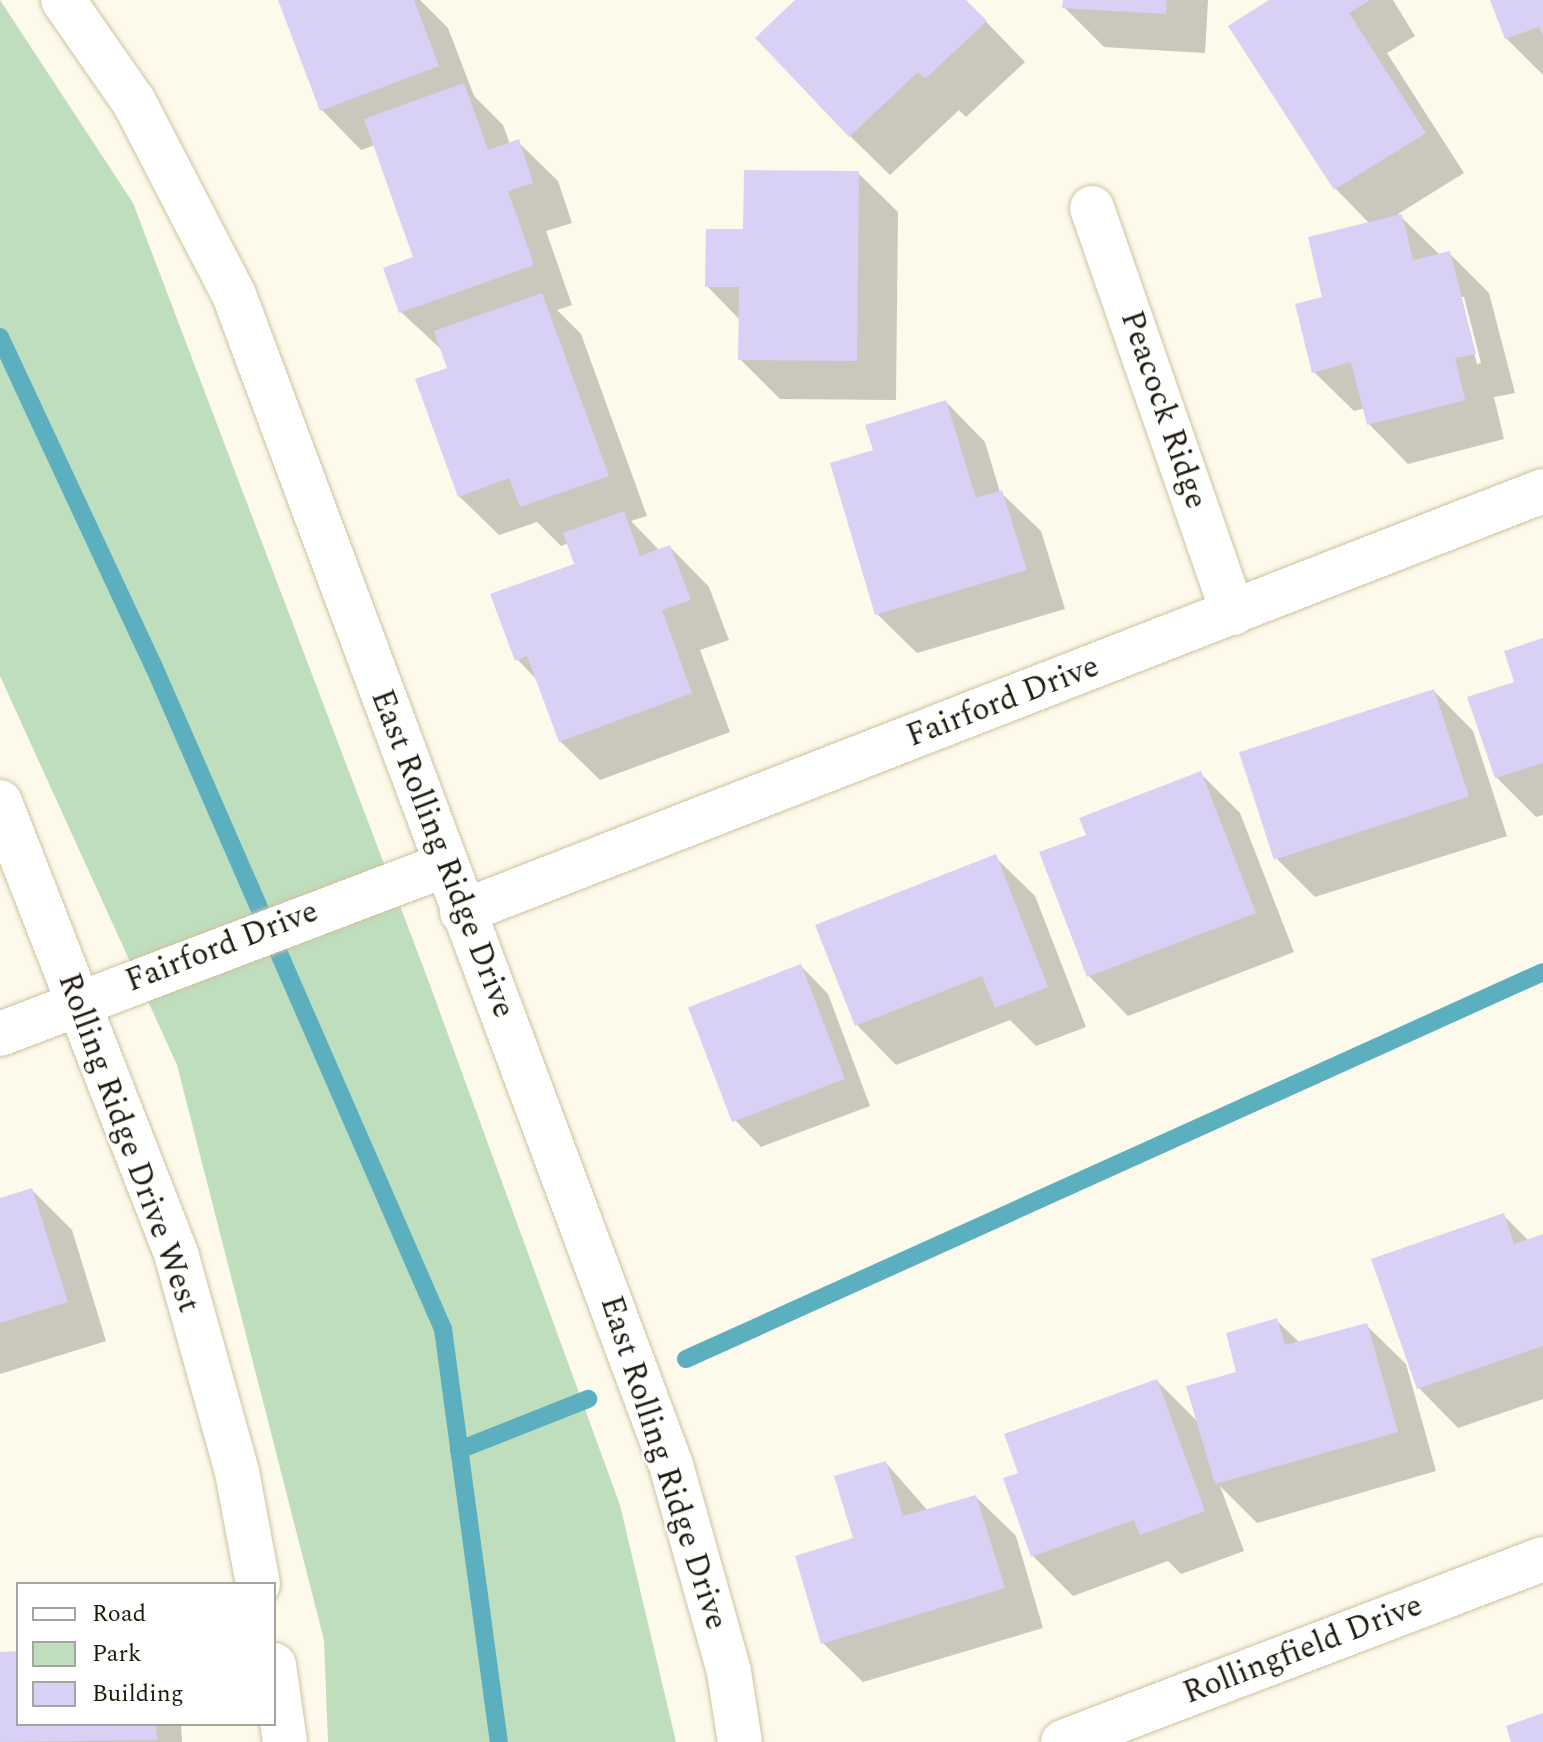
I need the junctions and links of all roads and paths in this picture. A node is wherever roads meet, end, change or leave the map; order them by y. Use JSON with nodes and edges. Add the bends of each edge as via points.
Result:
{"nodes":[{"id":1,"x":63,"y":0,"type":"edge"},
{"id":2,"x":1092,"y":208,"type":"dead end"},
{"id":3,"x":1543,"y":491,"type":"edge"},
{"id":4,"x":1233,"y":613,"type":"junction"},
{"id":5,"x":0,"y":802,"type":"edge"},
{"id":6,"x":445,"y":865,"type":"junction"},
{"id":7,"x":462,"y":912,"type":"junction"},
{"id":8,"x":77,"y":1005,"type":"junction"},
{"id":9,"x":0,"y":1034,"type":"edge"},
{"id":10,"x":1543,"y":1559,"type":"edge"},
{"id":11,"x":258,"y":1582,"type":"edge"},
{"id":12,"x":276,"y":1679,"type":"edge"},
{"id":13,"x":285,"y":1742,"type":"edge"},
{"id":14,"x":740,"y":1742,"type":"edge"},
{"id":15,"x":1063,"y":1742,"type":"edge"}],
"edges":[{"from":1,"to":6,"type":"street","name":"East Rolling Ridge Drive","via":[[134,102],[234,295]]},
{"from":2,"to":4,"type":"street","name":"Peacock Ridge"},
{"from":3,"to":4,"type":"street","name":"Fairford Drive"},
{"from":4,"to":7,"type":"street","name":"Fairford Drive"},
{"from":5,"to":8,"type":"street","name":"Rolling Ridge Drive West"},
{"from":6,"to":7,"type":"street","name":"East Rolling Ridge Drive"},
{"from":6,"to":8,"type":"street","name":"Fairford Drive"},
{"from":7,"to":14,"type":"street","name":"East Rolling Ridge Drive","via":[[671,1465],[729,1672]]},
{"from":8,"to":9,"type":"street","name":"Fairford Drive"},
{"from":8,"to":11,"type":"street","name":"Rolling Ridge Drive West","via":[[177,1257],[237,1472]]},
{"from":10,"to":15,"type":"street","name":"Rollingfield Drive"},
{"from":12,"to":13,"type":"street"}]}
